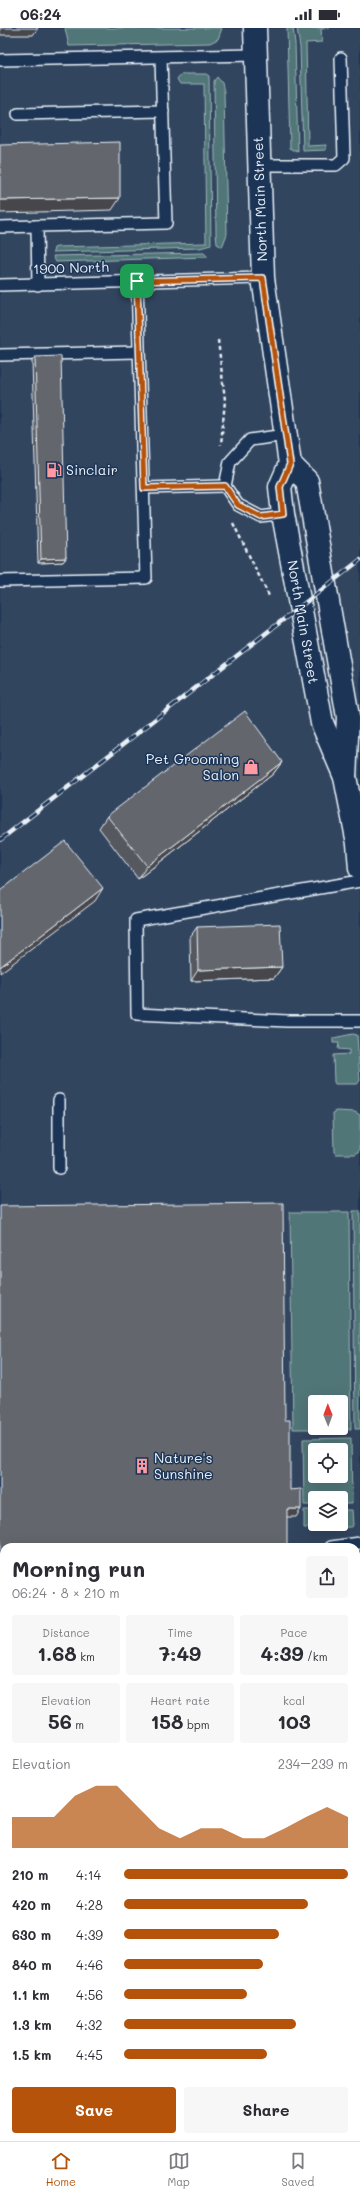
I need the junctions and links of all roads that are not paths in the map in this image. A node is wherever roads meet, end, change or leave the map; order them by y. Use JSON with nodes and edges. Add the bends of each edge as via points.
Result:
{"nodes":[{"id":1,"x":255,"y":28,"type":"edge"},
{"id":2,"x":255,"y":55,"type":"junction"},
{"id":3,"x":161,"y":58,"type":"junction"},
{"id":4,"x":341,"y":58,"type":"dead end"},
{"id":5,"x":0,"y":60,"type":"edge"},
{"id":6,"x":163,"y":112,"type":"junction"},
{"id":7,"x":18,"y":114,"type":"dead end"},
{"id":8,"x":258,"y":165,"type":"junction"},
{"id":9,"x":37,"y":226,"type":"junction"},
{"id":10,"x":0,"y":228,"type":"edge"},
{"id":11,"x":263,"y":278,"type":"junction"},
{"id":12,"x":137,"y":281,"type":"junction"},
{"id":13,"x":0,"y":285,"type":"edge"},
{"id":14,"x":38,"y":285,"type":"junction"},
{"id":15,"x":138,"y":352,"type":"junction"},
{"id":16,"x":0,"y":354,"type":"edge"},
{"id":17,"x":285,"y":435,"type":"junction"},
{"id":18,"x":290,"y":464,"type":"junction"},
{"id":19,"x":225,"y":486,"type":"junction"},
{"id":20,"x":144,"y":488,"type":"junction"},
{"id":21,"x":283,"y":514,"type":"junction"},
{"id":22,"x":0,"y":580,"type":"edge"},
{"id":23,"x":345,"y":777,"type":"junction"},
{"id":24,"x":359,"y":843,"type":"edge"},
{"id":25,"x":360,"y":868,"type":"edge"},
{"id":26,"x":360,"y":881,"type":"edge"},
{"id":27,"x":360,"y":1021,"type":"edge"},
{"id":28,"x":58,"y":1100,"type":"dead end"},
{"id":29,"x":59,"y":1168,"type":"dead end"}],
"edges":[{"from":1,"to":2,"type":"main road","name":"North Main Street"},
{"from":2,"to":3,"type":"lane"},
{"from":2,"to":8,"type":"main road","name":"North Main Street"},
{"from":3,"to":5,"type":"lane"},
{"from":3,"to":6,"type":"lane"},
{"from":4,"to":8,"type":"lane","via":[[344,158],[336,165]]},
{"from":6,"to":7,"type":"lane"},
{"from":6,"to":9,"type":"lane","via":[[166,223]]},
{"from":8,"to":11,"type":"main road","name":"North Main Street"},
{"from":9,"to":10,"type":"lane"},
{"from":9,"to":14,"type":"lane"},
{"from":11,"to":12,"type":"lane","name":"1900 North"},
{"from":11,"to":17,"type":"main road","name":"North Main Street"},
{"from":12,"to":14,"type":"lane","name":"1900 North"},
{"from":12,"to":15,"type":"lane"},
{"from":13,"to":14,"type":"lane","name":"1900 North"},
{"from":15,"to":16,"type":"lane"},
{"from":15,"to":20,"type":"lane"},
{"from":17,"to":18,"type":"main road","name":"North Main Street"},
{"from":17,"to":19,"type":"lane","via":[[250,440],[230,462]]},
{"from":18,"to":21,"type":"main road","name":"North Main Street","via":[[280,487]]},
{"from":18,"to":23,"type":"main road","name":"North Main Street","via":[[307,481],[323,572],[348,717]]},
{"from":19,"to":20,"type":"lane"},
{"from":19,"to":21,"type":"lane","via":[[238,505],[261,517]]},
{"from":20,"to":22,"type":"lane","via":[[146,578]]},
{"from":21,"to":23,"type":"main road","name":"North Main Street","via":[[322,723]]},
{"from":23,"to":24,"type":"main road","name":"North Main Street"},
{"from":24,"to":25,"type":"main road","name":"North Main Street"},
{"from":26,"to":27,"type":"lane","via":[[136,920],[137,1014],[287,1021]]},
{"from":28,"to":29,"type":"lane"}]}
